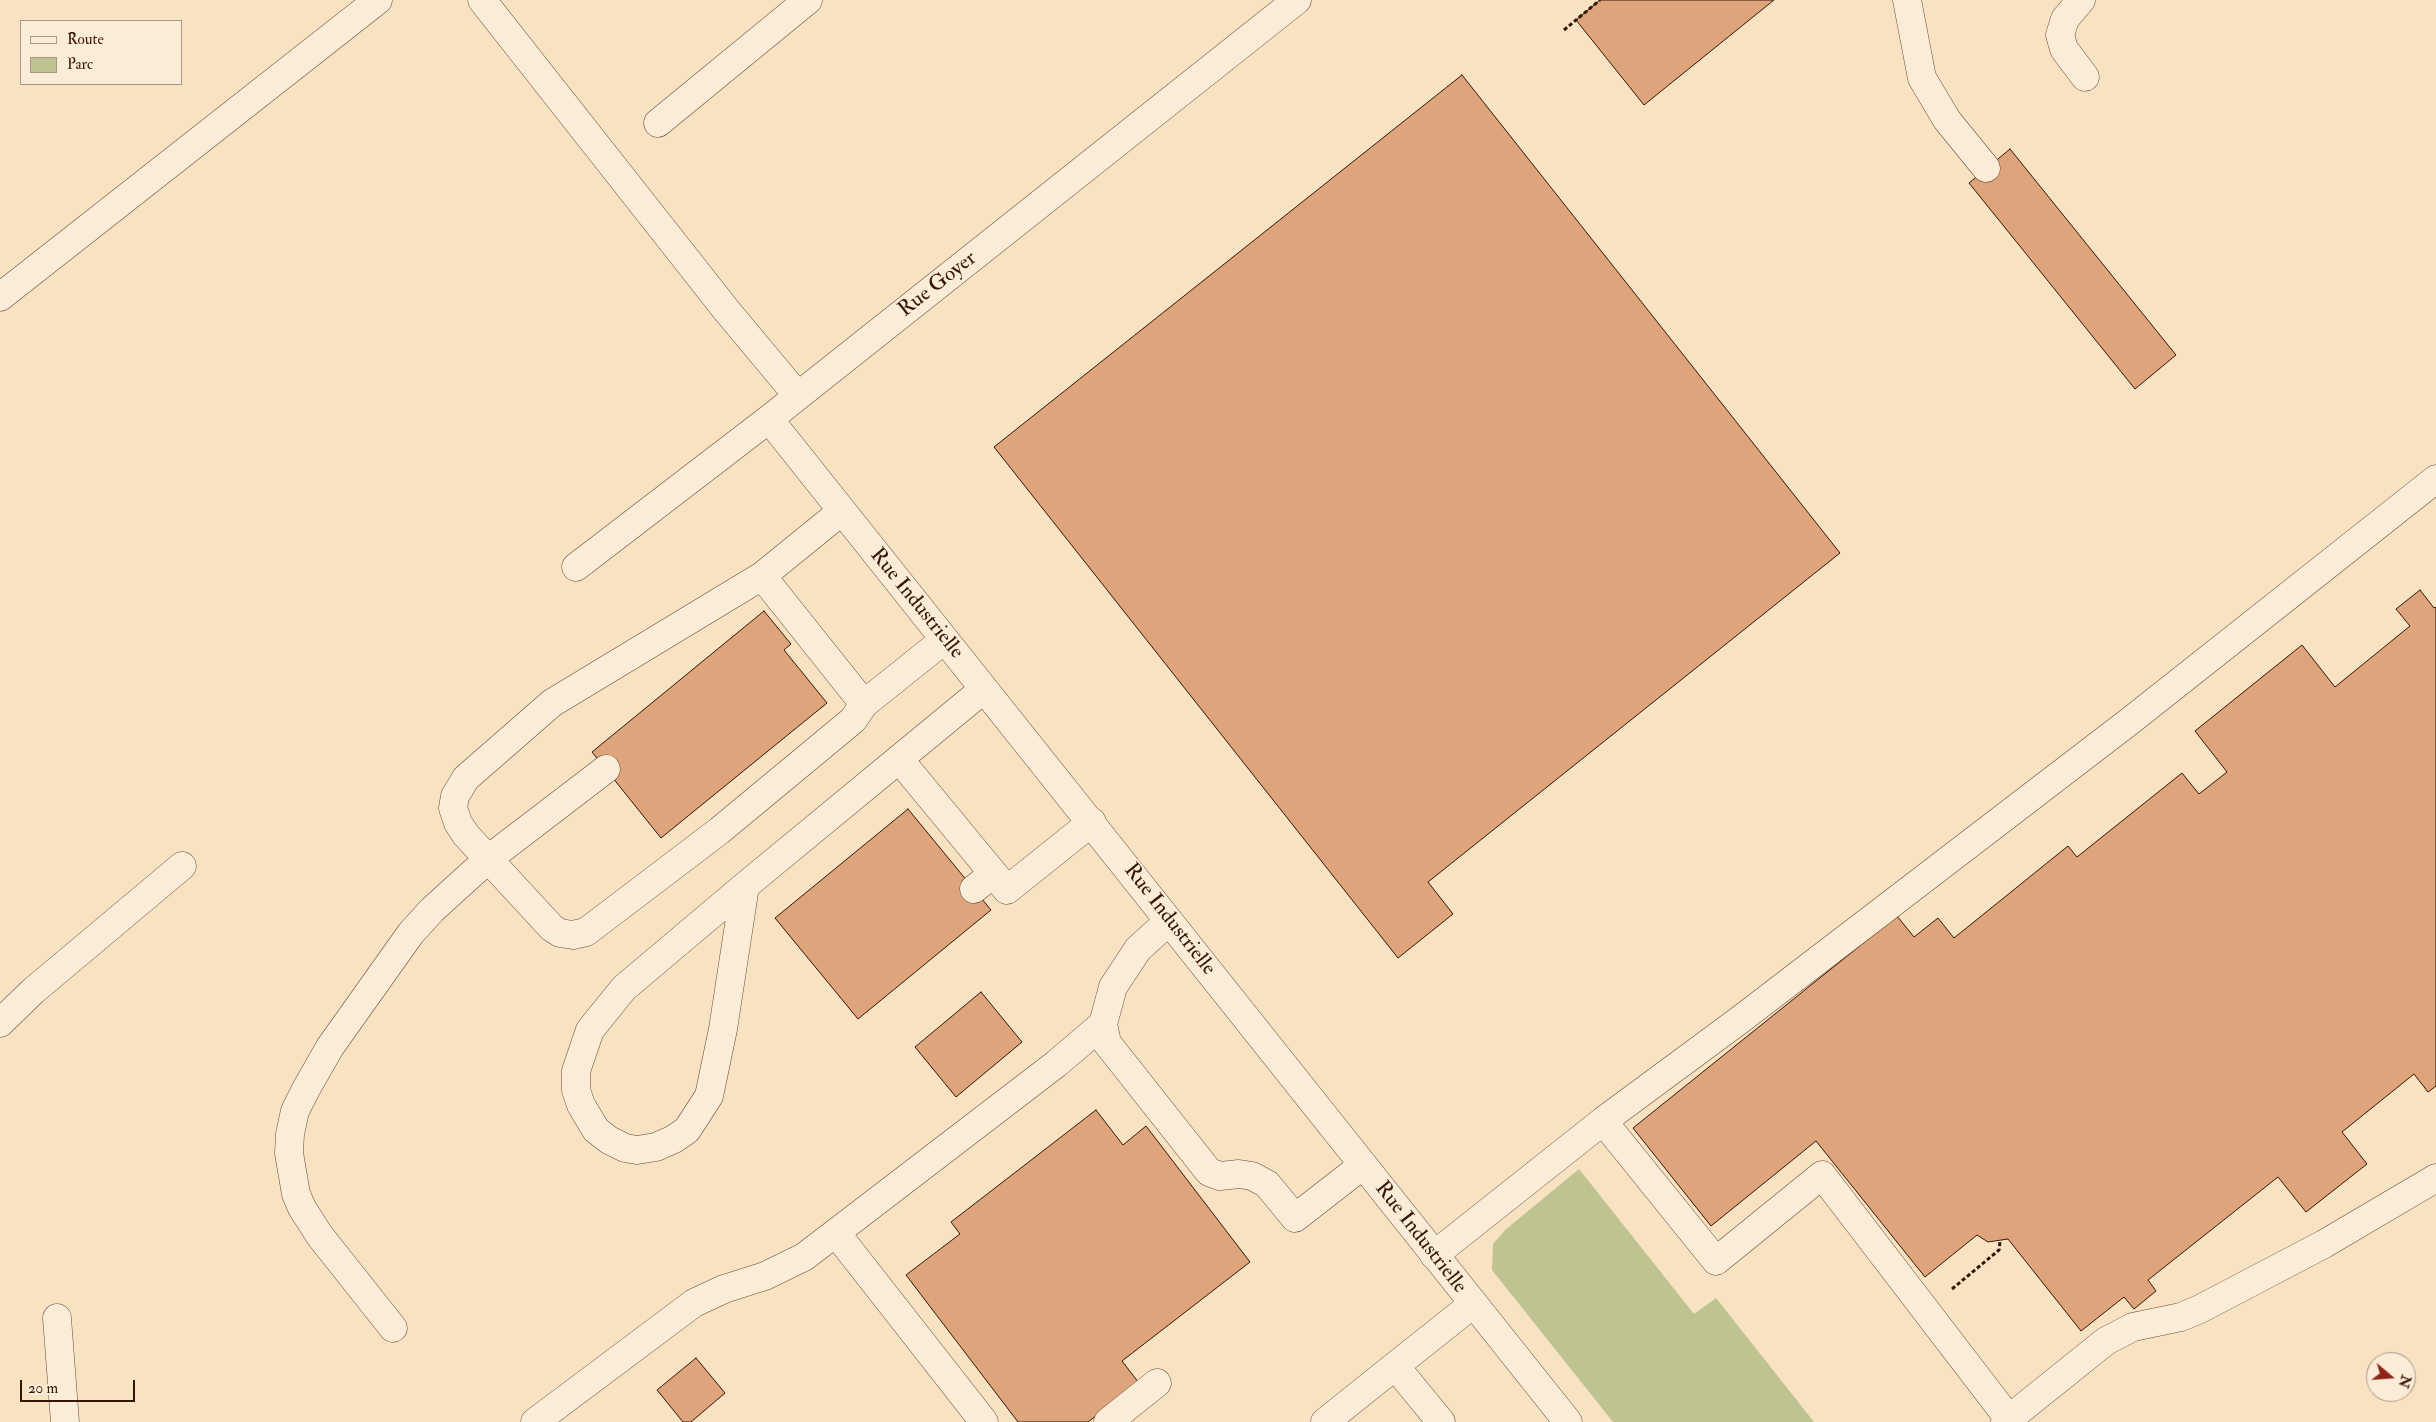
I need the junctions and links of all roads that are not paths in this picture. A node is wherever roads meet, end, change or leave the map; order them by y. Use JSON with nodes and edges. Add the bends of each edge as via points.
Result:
{"nodes":[{"id":1,"x":378,"y":0,"type":"edge"},
{"id":2,"x":482,"y":0,"type":"edge"},
{"id":3,"x":808,"y":0,"type":"edge"},
{"id":4,"x":1297,"y":0,"type":"edge"},
{"id":5,"x":1907,"y":0,"type":"edge"},
{"id":6,"x":2081,"y":0,"type":"edge"},
{"id":7,"x":2085,"y":77,"type":"dead end"},
{"id":8,"x":658,"y":123,"type":"dead end"},
{"id":9,"x":1986,"y":168,"type":"dead end"},
{"id":10,"x":0,"y":296,"type":"edge"},
{"id":11,"x":798,"y":396,"type":"junction"},
{"id":12,"x":769,"y":419,"type":"junction"},
{"id":13,"x":2436,"y":479,"type":"edge"},
{"id":14,"x":842,"y":511,"type":"junction"},
{"id":15,"x":576,"y":567,"type":"dead end"},
{"id":16,"x":762,"y":576,"type":"junction"},
{"id":17,"x":944,"y":640,"type":"junction"},
{"id":18,"x":984,"y":689,"type":"junction"},
{"id":19,"x":864,"y":704,"type":"junction"},
{"id":20,"x":899,"y":759,"type":"junction"},
{"id":21,"x":606,"y":769,"type":"dead end"},
{"id":22,"x":1092,"y":822,"type":"junction"},
{"id":23,"x":488,"y":860,"type":"junction"},
{"id":24,"x":182,"y":866,"type":"dead end"},
{"id":25,"x":745,"y":886,"type":"junction"},
{"id":26,"x":1169,"y":920,"type":"junction"},
{"id":27,"x":0,"y":1023,"type":"edge"},
{"id":28,"x":1103,"y":1024,"type":"junction"},
{"id":29,"x":1603,"y":1121,"type":"junction"},
{"id":30,"x":1362,"y":1165,"type":"junction"},
{"id":31,"x":2436,"y":1178,"type":"edge"},
{"id":32,"x":836,"y":1233,"type":"junction"},
{"id":33,"x":1434,"y":1255,"type":"junction"},
{"id":34,"x":1472,"y":1304,"type":"junction"},
{"id":35,"x":58,"y":1318,"type":"dead end"},
{"id":36,"x":393,"y":1328,"type":"dead end"},
{"id":37,"x":1395,"y":1366,"type":"junction"},
{"id":38,"x":1157,"y":1383,"type":"dead end"},
{"id":39,"x":2007,"y":1420,"type":"edge"},
{"id":40,"x":65,"y":1422,"type":"edge"},
{"id":41,"x":535,"y":1422,"type":"edge"},
{"id":42,"x":984,"y":1422,"type":"edge"},
{"id":43,"x":1108,"y":1422,"type":"edge"},
{"id":44,"x":1325,"y":1422,"type":"edge"},
{"id":45,"x":1441,"y":1422,"type":"edge"},
{"id":46,"x":1568,"y":1422,"type":"edge"}],
"edges":[{"from":1,"to":10,"type":"street"},
{"from":2,"to":11,"type":"street"},
{"from":3,"to":8,"type":"street"},
{"from":4,"to":11,"type":"street","name":"Rue Goyer"},
{"from":5,"to":9,"type":"street","via":[[1922,78],[1947,120]]},
{"from":6,"to":7,"type":"street","via":[[2065,19],[2060,35],[2064,49]]},
{"from":11,"to":12,"type":"street","name":"Rue Goyer"},
{"from":12,"to":14,"type":"street","name":"Rue Industrielle"},
{"from":12,"to":15,"type":"street","name":"Rue Goyer"},
{"from":13,"to":29,"type":"street","via":[[2130,721],[1742,1019]]},
{"from":14,"to":16,"type":"street"},
{"from":14,"to":17,"type":"street","name":"Rue Industrielle"},
{"from":16,"to":19,"type":"street"},
{"from":16,"to":23,"type":"street","via":[[552,703],[466,778],[455,796],[453,808],[458,823]]},
{"from":17,"to":18,"type":"street","name":"Rue Industrielle"},
{"from":17,"to":19,"type":"street"},
{"from":18,"to":20,"type":"street"},
{"from":18,"to":22,"type":"street","name":"Rue Industrielle"},
{"from":19,"to":23,"type":"street","via":[[853,720],[726,825],[586,932],[573,935],[552,928]]},
{"from":20,"to":22,"type":"street","via":[[984,882],[1007,890]]},
{"from":20,"to":25,"type":"street"},
{"from":21,"to":23,"type":"street"},
{"from":22,"to":26,"type":"street","name":"Rue Industrielle"},
{"from":23,"to":36,"type":"street","via":[[410,933],[330,1047],[306,1089],[290,1134],[292,1179],[302,1208],[320,1236]]},
{"from":24,"to":27,"type":"street","via":[[33,990]]},
{"from":25,"to":25,"type":"street","via":[[624,988],[590,1030],[576,1071],[576,1090],[581,1106],[596,1130],[625,1148],[656,1147],[674,1139],[687,1130],[709,1096],[723,1030]]},
{"from":26,"to":28,"type":"street","via":[[1128,962],[1113,986]]},
{"from":26,"to":30,"type":"street","name":"Rue Industrielle"},
{"from":28,"to":30,"type":"street","via":[[1107,1043],[1210,1172],[1220,1176],[1252,1176],[1267,1184],[1295,1218]]},
{"from":28,"to":32,"type":"street","via":[[1056,1064]]},
{"from":29,"to":33,"type":"street"},
{"from":29,"to":39,"type":"street","via":[[1716,1260],[1822,1175]]},
{"from":30,"to":33,"type":"street","name":"Rue Industrielle"},
{"from":31,"to":39,"type":"street","via":[[2324,1244],[2200,1310],[2132,1327],[2106,1341]]},
{"from":32,"to":41,"type":"street","via":[[804,1257],[694,1303]]},
{"from":32,"to":42,"type":"street"},
{"from":33,"to":34,"type":"street","name":"Rue Industrielle"},
{"from":34,"to":37,"type":"street"},
{"from":34,"to":46,"type":"street","name":"Rue Industrielle"},
{"from":35,"to":40,"type":"street"},
{"from":37,"to":44,"type":"street"},
{"from":37,"to":45,"type":"street"},
{"from":38,"to":43,"type":"street"}]}
